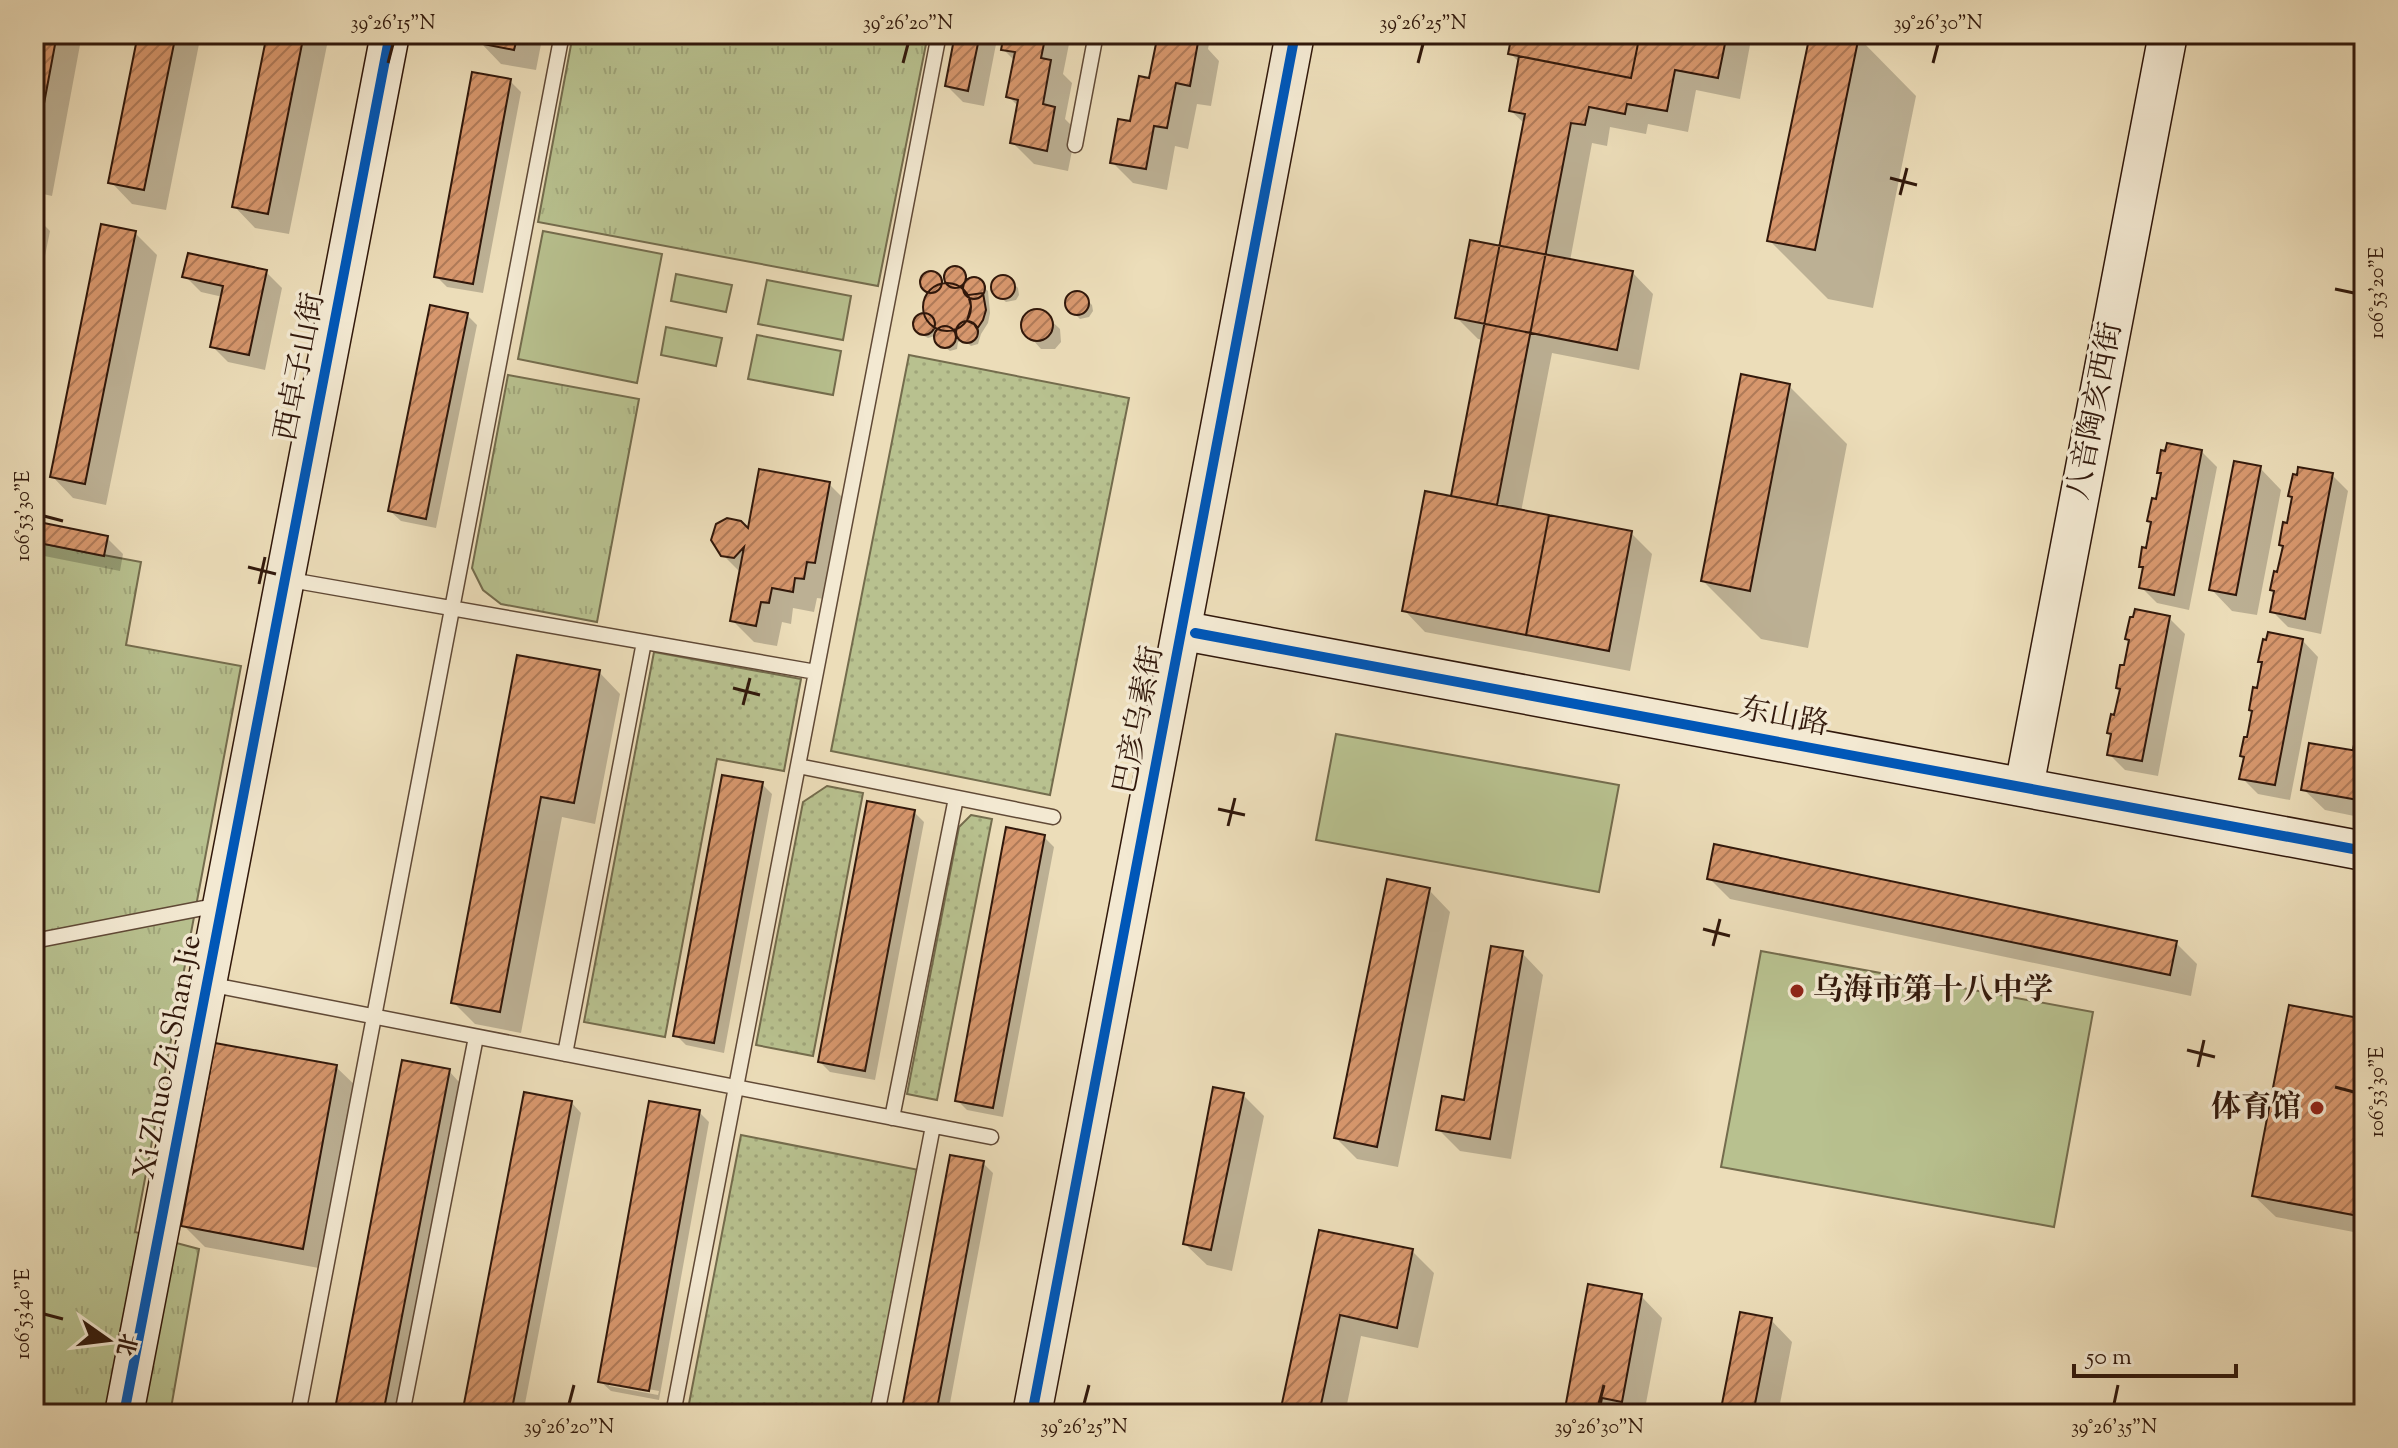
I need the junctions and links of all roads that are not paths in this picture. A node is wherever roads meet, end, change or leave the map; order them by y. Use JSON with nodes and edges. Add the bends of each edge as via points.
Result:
{"nodes":[{"id":1,"x":390,"y":34,"type":"edge"},
{"id":2,"x":562,"y":34,"type":"edge"},
{"id":3,"x":939,"y":34,"type":"edge"},
{"id":4,"x":1096,"y":34,"type":"edge"},
{"id":5,"x":1295,"y":34,"type":"edge"},
{"id":6,"x":1308,"y":34,"type":"edge"},
{"id":7,"x":2168,"y":34,"type":"edge"},
{"id":8,"x":1075,"y":145,"type":"dead end"},
{"id":9,"x":285,"y":579,"type":"junction"},
{"id":10,"x":452,"y":608,"type":"junction"},
{"id":11,"x":1195,"y":633,"type":"junction"},
{"id":12,"x":644,"y":642,"type":"junction"},
{"id":13,"x":816,"y":672,"type":"junction"},
{"id":14,"x":260,"y":708,"type":"joint"},
{"id":15,"x":798,"y":766,"type":"junction"},
{"id":16,"x":2024,"y":787,"type":"junction"},
{"id":17,"x":956,"y":798,"type":"junction"},
{"id":18,"x":1053,"y":817,"type":"dead end"},
{"id":19,"x":2364,"y":851,"type":"edge"},
{"id":20,"x":224,"y":905,"type":"junction"},
{"id":21,"x":34,"y":941,"type":"edge"},
{"id":22,"x":208,"y":984,"type":"junction"},
{"id":23,"x":374,"y":1017,"type":"junction"},
{"id":24,"x":476,"y":1037,"type":"junction"},
{"id":25,"x":565,"y":1054,"type":"junction"},
{"id":26,"x":736,"y":1087,"type":"junction"},
{"id":27,"x":892,"y":1118,"type":"junction"},
{"id":28,"x":933,"y":1126,"type":"junction"},
{"id":29,"x":991,"y":1137,"type":"dead end"},
{"id":30,"x":124,"y":1414,"type":"edge"},
{"id":31,"x":298,"y":1414,"type":"edge"},
{"id":32,"x":402,"y":1414,"type":"edge"},
{"id":33,"x":673,"y":1414,"type":"edge"},
{"id":34,"x":877,"y":1414,"type":"edge"},
{"id":35,"x":1032,"y":1414,"type":"edge"},
{"id":36,"x":1047,"y":1414,"type":"edge"}],
"edges":[{"from":1,"to":9,"type":"street","name":"西卓子山街"},
{"from":2,"to":10,"type":"lane"},
{"from":3,"to":13,"type":"lane"},
{"from":4,"to":8,"type":"lane"},
{"from":5,"to":35,"type":"street","name":"巴彦乌素街"},
{"from":6,"to":11,"type":"street","name":"巴彦乌素街"},
{"from":7,"to":16,"type":"street","name":"八音陶亥西街"},
{"from":9,"to":10,"type":"lane"},
{"from":9,"to":14,"type":"street","name":"西卓子山街"},
{"from":10,"to":12,"type":"lane"},
{"from":10,"to":23,"type":"lane"},
{"from":11,"to":16,"type":"street","name":"东山路"},
{"from":11,"to":36,"type":"street","name":"巴彦乌素街"},
{"from":12,"to":13,"type":"lane"},
{"from":12,"to":25,"type":"lane"},
{"from":13,"to":15,"type":"lane"},
{"from":14,"to":20,"type":"street","name":"Xi Zhuo Zi Shan Jie"},
{"from":15,"to":17,"type":"lane"},
{"from":15,"to":26,"type":"lane"},
{"from":16,"to":19,"type":"street","name":"东山路"},
{"from":17,"to":18,"type":"lane"},
{"from":17,"to":27,"type":"lane"},
{"from":20,"to":21,"type":"lane"},
{"from":20,"to":22,"type":"street","name":"Xi Zhuo Zi Shan Jie"},
{"from":22,"to":23,"type":"lane"},
{"from":22,"to":30,"type":"street","name":"Xi Zhuo Zi Shan Jie"},
{"from":23,"to":24,"type":"lane"},
{"from":23,"to":31,"type":"lane"},
{"from":24,"to":25,"type":"lane"},
{"from":24,"to":32,"type":"lane"},
{"from":25,"to":26,"type":"lane"},
{"from":26,"to":27,"type":"lane"},
{"from":26,"to":33,"type":"lane"},
{"from":27,"to":28,"type":"lane"},
{"from":28,"to":29,"type":"lane"},
{"from":28,"to":34,"type":"lane"}]}
